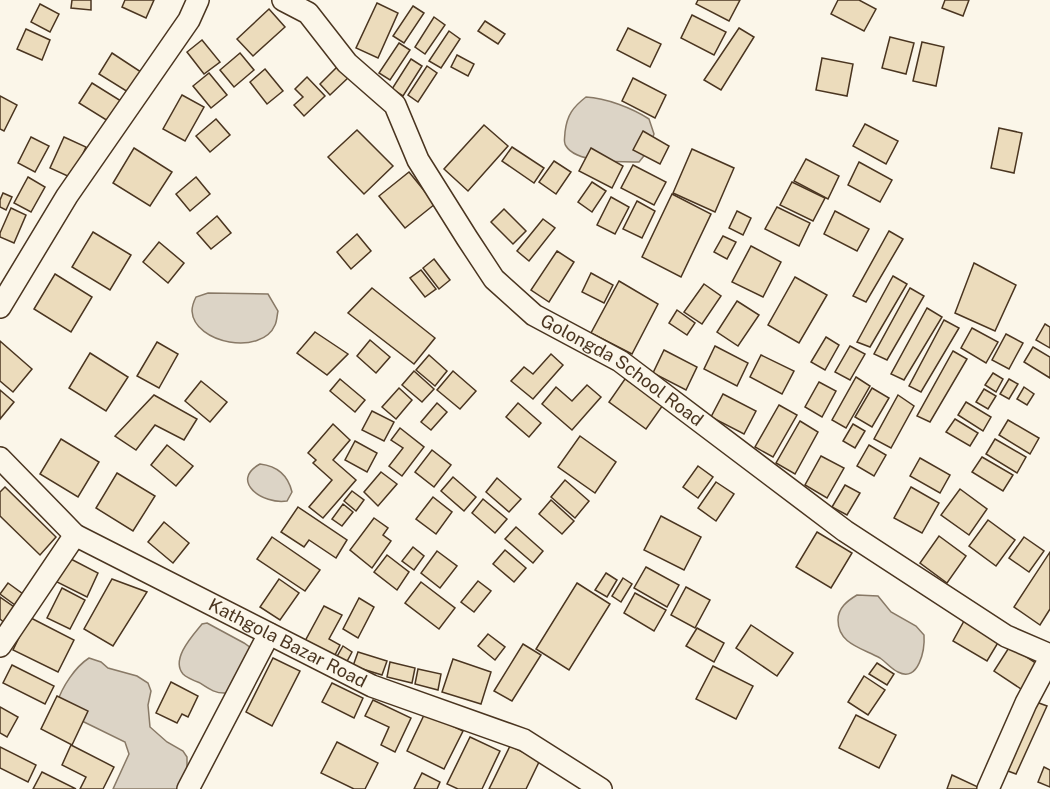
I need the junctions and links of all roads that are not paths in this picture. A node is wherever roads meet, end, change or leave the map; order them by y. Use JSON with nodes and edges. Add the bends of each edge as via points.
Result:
{"nodes":[{"id":1,"x":198,"y":0,"type":"edge"},
{"id":2,"x":283,"y":0,"type":"edge"},
{"id":3,"x":0,"y":307,"type":"edge"},
{"id":4,"x":0,"y":458,"type":"edge"},
{"id":5,"x":75,"y":535,"type":"junction"},
{"id":6,"x":268,"y":634,"type":"junction"},
{"id":7,"x":0,"y":646,"type":"edge"},
{"id":8,"x":1050,"y":657,"type":"edge"},
{"id":9,"x":188,"y":789,"type":"edge"},
{"id":10,"x":602,"y":789,"type":"edge"},
{"id":11,"x":988,"y":789,"type":"edge"}],
"edges":[{"from":1,"to":3,"type":"street","via":[[189,20],[67,196]]},
{"from":2,"to":8,"type":"street","name":"Golongda School Road","via":[[308,13],[347,63],[395,105],[418,160],[494,279],[534,315],[620,361],[845,531],[1006,636]]},
{"from":4,"to":5,"type":"street","name":"Kathgola Bazar Road"},
{"from":5,"to":6,"type":"street","name":"Kathgola Bazar Road"},
{"from":5,"to":7,"type":"street"},
{"from":6,"to":9,"type":"street"},
{"from":6,"to":10,"type":"street","name":"Kathgola Bazar Road","via":[[372,686],[524,740]]},
{"from":8,"to":11,"type":"street"}]}
